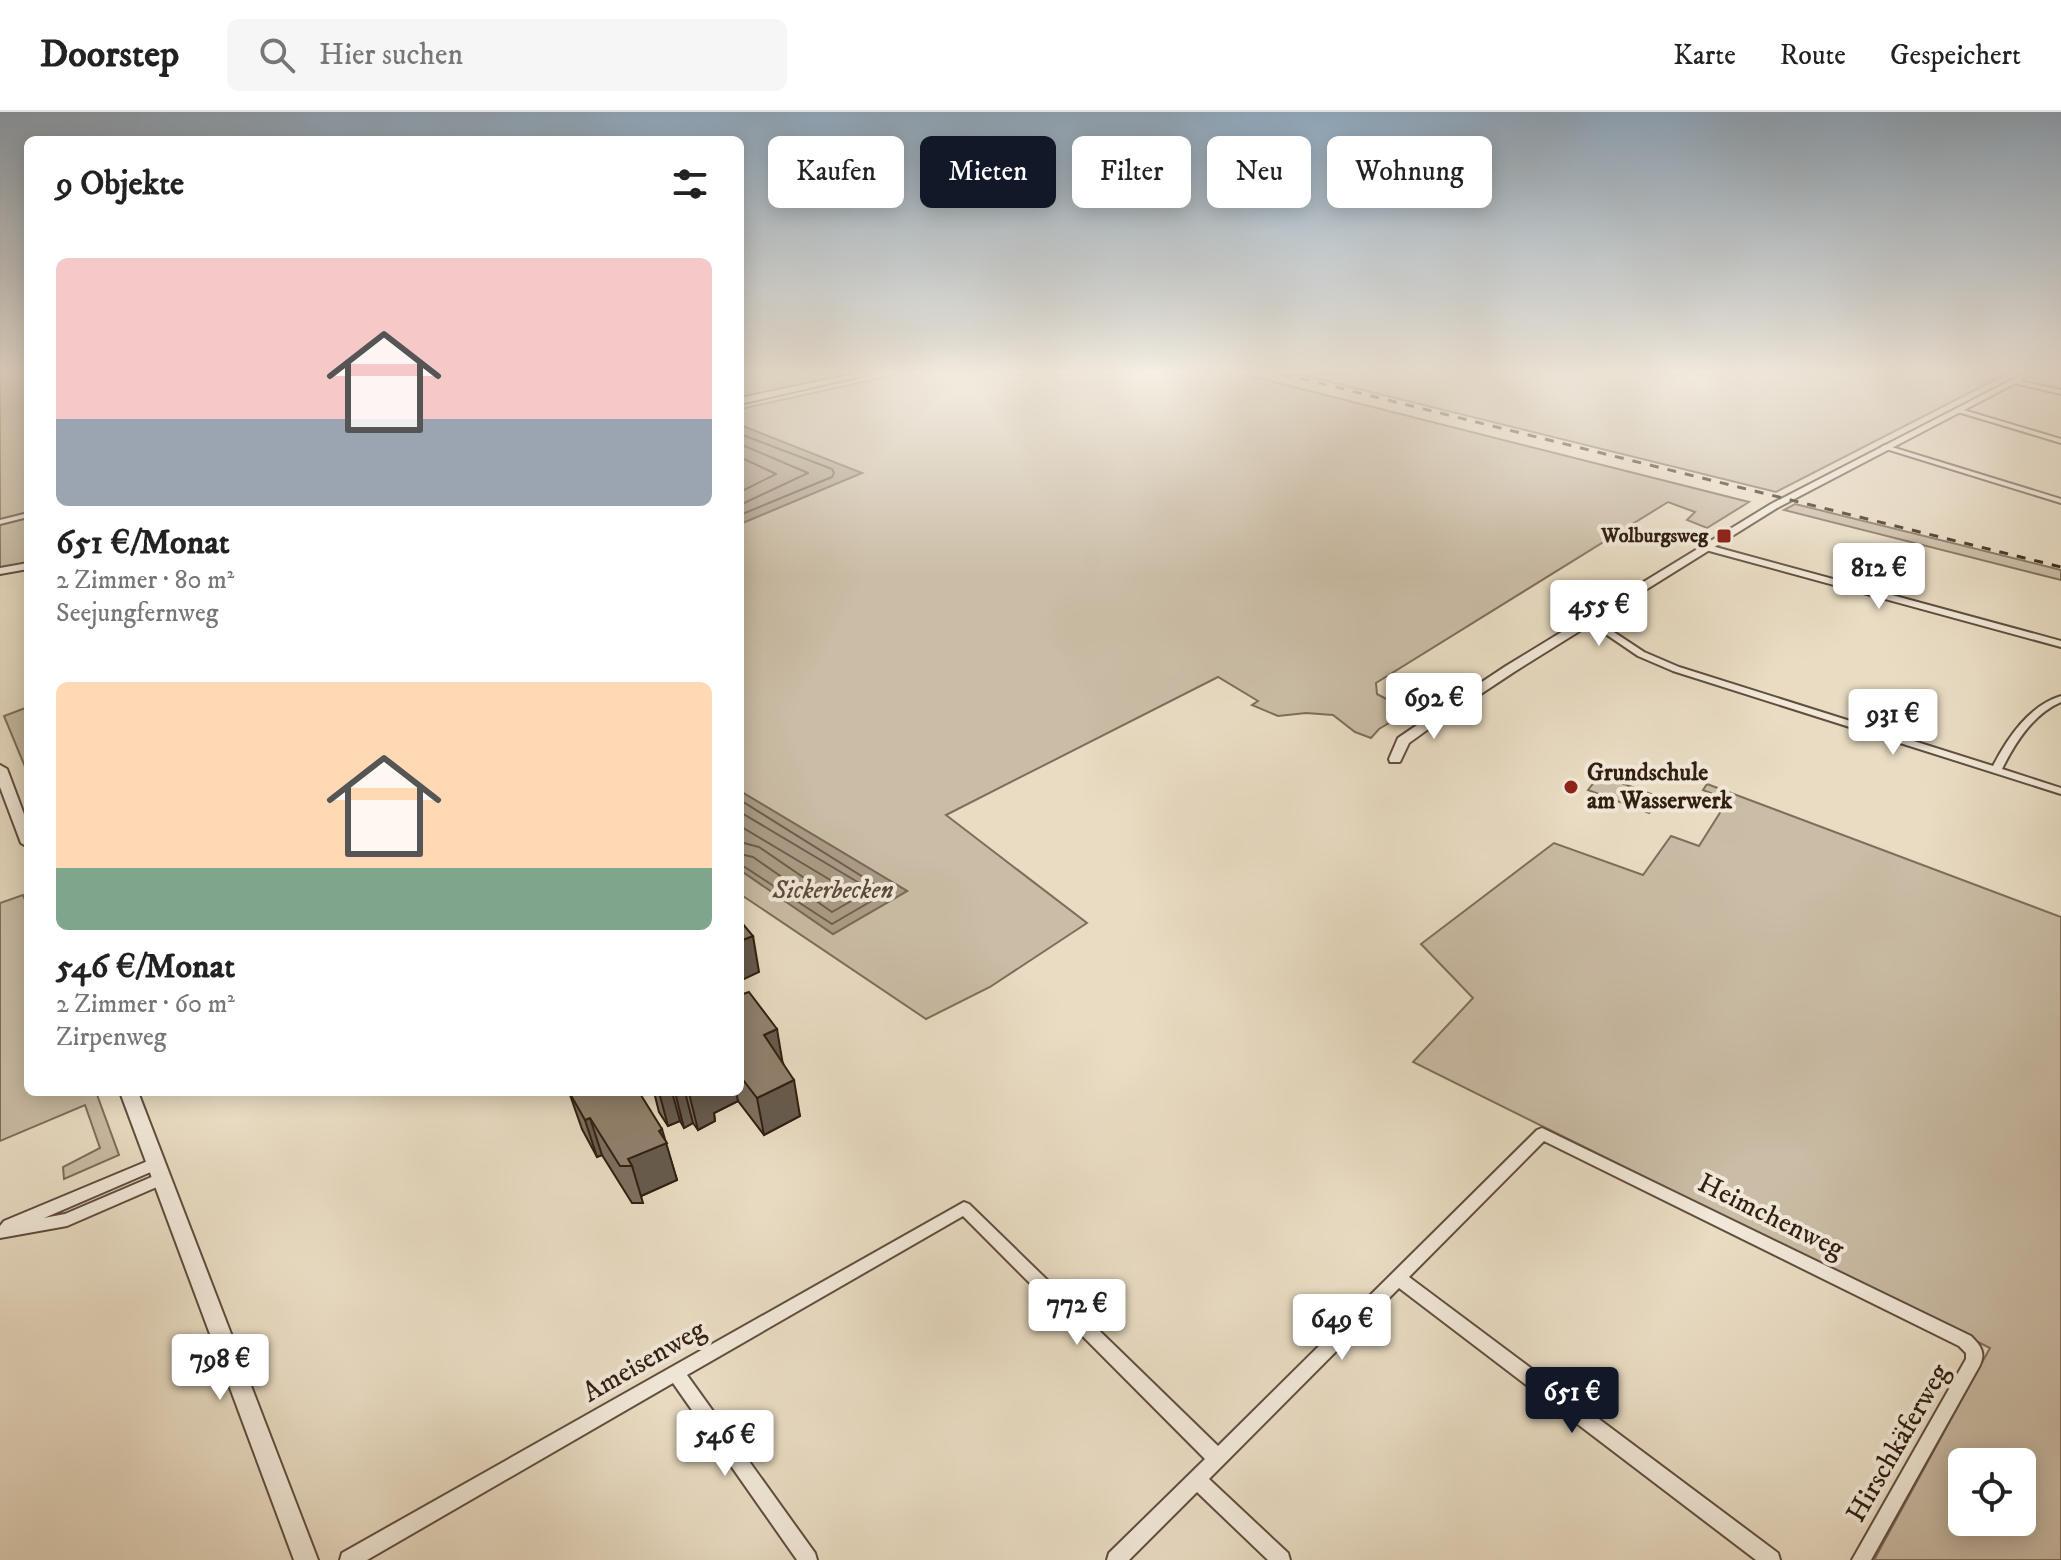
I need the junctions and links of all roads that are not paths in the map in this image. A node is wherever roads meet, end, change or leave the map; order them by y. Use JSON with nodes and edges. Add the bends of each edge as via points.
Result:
{"nodes":[{"id":1,"x":1896,"y":442,"type":"edge"},
{"id":2,"x":1885,"y":447,"type":"junction"},
{"id":3,"x":2061,"y":501,"type":"edge"},
{"id":4,"x":24,"y":516,"type":"edge"},
{"id":5,"x":0,"y":522,"type":"edge"},
{"id":6,"x":1705,"y":547,"type":"junction"},
{"id":7,"x":24,"y":567,"type":"edge"},
{"id":8,"x":0,"y":571,"type":"edge"},
{"id":9,"x":1591,"y":620,"type":"junction"},
{"id":10,"x":2061,"y":644,"type":"edge"},
{"id":11,"x":2061,"y":699,"type":"edge"},
{"id":12,"x":1395,"y":759,"type":"dead end"},
{"id":13,"x":0,"y":769,"type":"edge"},
{"id":14,"x":1996,"y":770,"type":"junction"},
{"id":15,"x":2061,"y":791,"type":"edge"},
{"id":16,"x":24,"y":832,"type":"edge"},
{"id":17,"x":130,"y":1096,"type":"edge"},
{"id":18,"x":158,"y":1172,"type":"junction"},
{"id":19,"x":0,"y":1231,"type":"edge"},
{"id":20,"x":1398,"y":1278,"type":"junction"},
{"id":21,"x":1974,"y":1350,"type":"joint"},
{"id":22,"x":676,"y":1373,"type":"junction"},
{"id":23,"x":1217,"y":1458,"type":"junction"},
{"id":24,"x":1197,"y":1480,"type":"junction"},
{"id":25,"x":306,"y":1560,"type":"edge"},
{"id":26,"x":349,"y":1560,"type":"edge"},
{"id":27,"x":808,"y":1560,"type":"edge"},
{"id":28,"x":1116,"y":1560,"type":"edge"},
{"id":29,"x":1281,"y":1560,"type":"edge"},
{"id":30,"x":1771,"y":1560,"type":"edge"},
{"id":31,"x":1861,"y":1560,"type":"edge"}],
"edges":[{"from":1,"to":2,"type":"street"},
{"from":2,"to":3,"type":"street"},
{"from":2,"to":6,"type":"street"},
{"from":4,"to":5,"type":"street"},
{"from":6,"to":9,"type":"street"},
{"from":6,"to":10,"type":"street"},
{"from":7,"to":8,"type":"street"},
{"from":9,"to":12,"type":"street","via":[[1403,741]]},
{"from":9,"to":14,"type":"street","via":[[1641,654],[1676,669]]},
{"from":11,"to":14,"type":"street","via":[[2036,716],[2004,751]]},
{"from":13,"to":16,"type":"street"},
{"from":14,"to":15,"type":"street"},
{"from":17,"to":18,"type":"street"},
{"from":18,"to":19,"type":"street","via":[[67,1220]]},
{"from":18,"to":25,"type":"street"},
{"from":20,"to":21,"type":"street","name":"Heimchenweg","via":[[1542,1134],[1965,1341]]},
{"from":20,"to":23,"type":"street"},
{"from":20,"to":30,"type":"street"},
{"from":21,"to":31,"type":"street","name":"Hirschkäferweg","via":[[1974,1360]]},
{"from":22,"to":23,"type":"street","name":"Ameisenweg","via":[[964,1208]]},
{"from":22,"to":26,"type":"street","name":"Ameisenweg"},
{"from":22,"to":27,"type":"street"},
{"from":23,"to":24,"type":"street"},
{"from":24,"to":28,"type":"street"},
{"from":24,"to":29,"type":"street"}]}
